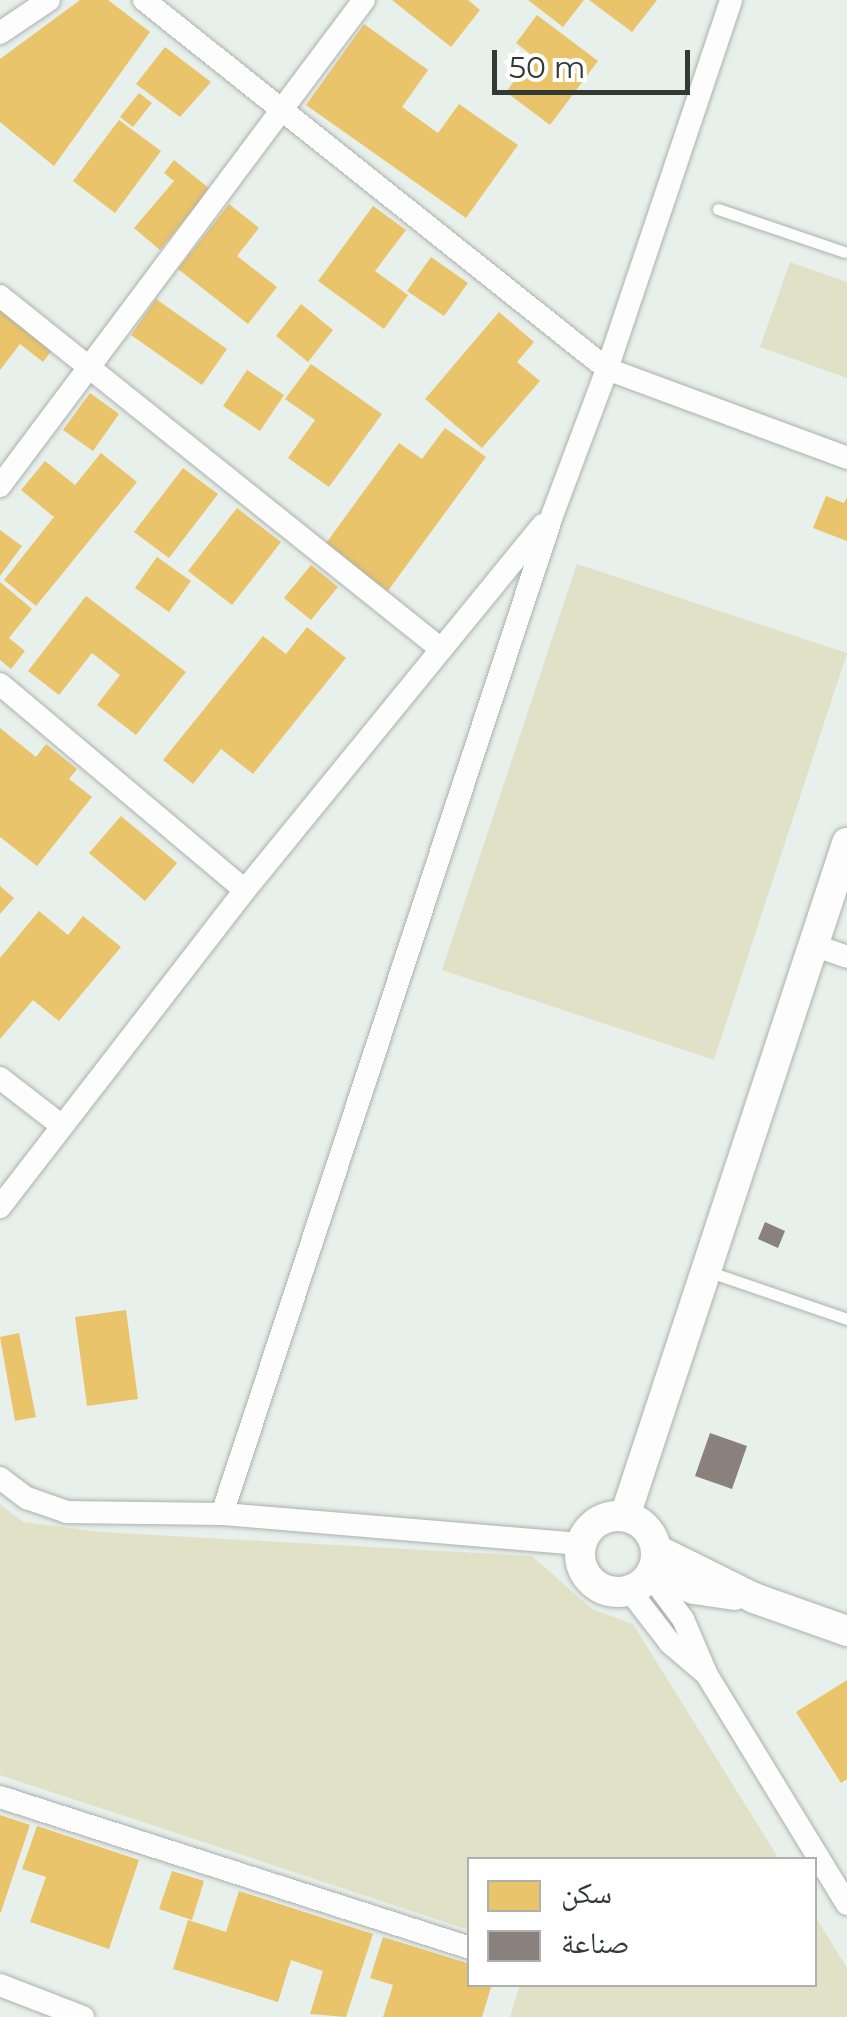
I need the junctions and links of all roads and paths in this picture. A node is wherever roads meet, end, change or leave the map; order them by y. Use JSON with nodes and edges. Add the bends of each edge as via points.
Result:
{"nodes":[{"id":1,"x":49,"y":0,"type":"edge"},
{"id":2,"x":144,"y":0,"type":"edge"},
{"id":3,"x":364,"y":0,"type":"edge"},
{"id":4,"x":730,"y":0,"type":"edge"},
{"id":5,"x":0,"y":33,"type":"edge"},
{"id":6,"x":285,"y":110,"type":"junction"},
{"id":7,"x":718,"y":210,"type":"dead end"},
{"id":8,"x":846,"y":249,"type":"edge"},
{"id":9,"x":0,"y":296,"type":"edge"},
{"id":10,"x":91,"y":366,"type":"junction"},
{"id":11,"x":607,"y":369,"type":"junction"},
{"id":12,"x":847,"y":458,"type":"edge"},
{"id":13,"x":0,"y":486,"type":"edge"},
{"id":14,"x":553,"y":513,"type":"junction"},
{"id":15,"x":441,"y":650,"type":"junction"},
{"id":16,"x":0,"y":684,"type":"edge"},
{"id":17,"x":847,"y":843,"type":"edge"},
{"id":18,"x":245,"y":890,"type":"junction"},
{"id":19,"x":812,"y":945,"type":"junction"},
{"id":20,"x":847,"y":958,"type":"edge"},
{"id":21,"x":0,"y":1078,"type":"edge"},
{"id":22,"x":62,"y":1126,"type":"junction"},
{"id":23,"x":0,"y":1207,"type":"edge"},
{"id":24,"x":706,"y":1270,"type":"junction"},
{"id":25,"x":847,"y":1318,"type":"edge"},
{"id":26,"x":0,"y":1478,"type":"edge"},
{"id":27,"x":222,"y":1514,"type":"junction"},
{"id":28,"x":625,"y":1516,"type":"junction"},
{"id":29,"x":581,"y":1544,"type":"junction"},
{"id":30,"x":647,"y":1572,"type":"junction"},
{"id":31,"x":847,"y":1631,"type":"edge"},
{"id":32,"x":0,"y":1797,"type":"edge"},
{"id":33,"x":847,"y":1904,"type":"edge"},
{"id":34,"x":467,"y":1947,"type":"edge"},
{"id":35,"x":0,"y":1985,"type":"edge"},
{"id":36,"x":83,"y":2017,"type":"edge"}],
"edges":[{"from":1,"to":5,"type":"street"},
{"from":2,"to":6,"type":"street"},
{"from":3,"to":6,"type":"street"},
{"from":4,"to":11,"type":"street"},
{"from":6,"to":10,"type":"street"},
{"from":6,"to":11,"type":"street"},
{"from":7,"to":8,"type":"lane"},
{"from":9,"to":10,"type":"street"},
{"from":10,"to":13,"type":"street"},
{"from":10,"to":15,"type":"street"},
{"from":11,"to":12,"type":"street"},
{"from":11,"to":14,"type":"street"},
{"from":14,"to":15,"type":"street"},
{"from":14,"to":27,"type":"street"},
{"from":15,"to":18,"type":"street"},
{"from":16,"to":18,"type":"street"},
{"from":17,"to":19,"type":"street"},
{"from":18,"to":22,"type":"street"},
{"from":19,"to":20,"type":"street"},
{"from":19,"to":24,"type":"street"},
{"from":21,"to":22,"type":"street"},
{"from":22,"to":23,"type":"street"},
{"from":24,"to":25,"type":"lane"},
{"from":24,"to":28,"type":"street"},
{"from":26,"to":27,"type":"street","via":[[26,1498],[67,1512]]},
{"from":27,"to":29,"type":"street"},
{"from":28,"to":29,"type":"street","via":[[603,1520]]},
{"from":28,"to":30,"type":"street","via":[[646,1528]]},
{"from":29,"to":30,"type":"street","via":[[582,1567],[596,1586],[618,1593]]},
{"from":30,"to":31,"type":"street","via":[[694,1589],[754,1598]]},
{"from":30,"to":33,"type":"street","via":[[670,1643],[707,1674]]},
{"from":32,"to":34,"type":"street"},
{"from":35,"to":36,"type":"street"}]}
